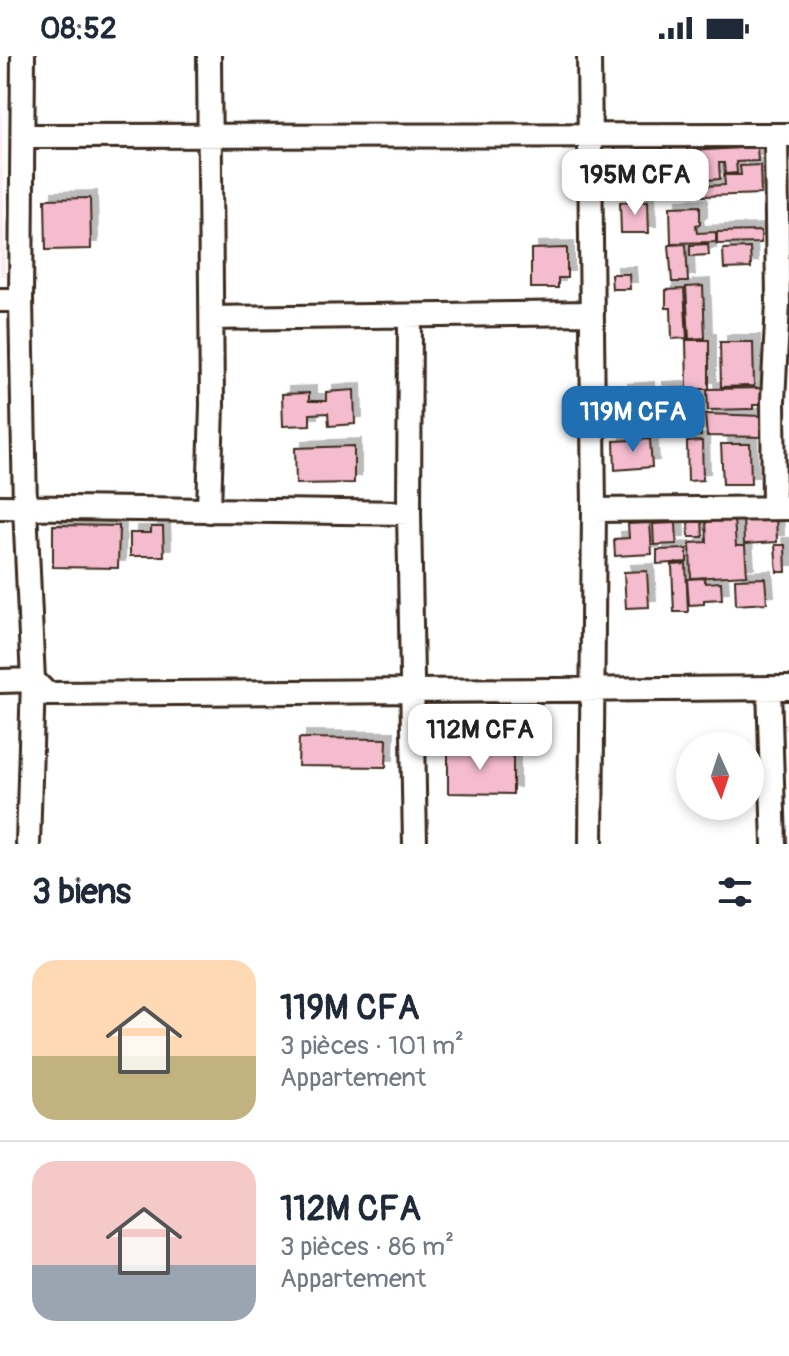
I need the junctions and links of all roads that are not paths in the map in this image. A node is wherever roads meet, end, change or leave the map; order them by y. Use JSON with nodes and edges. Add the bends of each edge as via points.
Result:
{"nodes":[{"id":1,"x":23,"y":56,"type":"edge"},
{"id":2,"x":209,"y":56,"type":"edge"},
{"id":3,"x":589,"y":56,"type":"edge"},
{"id":4,"x":591,"y":135,"type":"junction"},
{"id":5,"x":782,"y":135,"type":"edge"},
{"id":6,"x":24,"y":136,"type":"junction"},
{"id":7,"x":210,"y":137,"type":"junction"},
{"id":8,"x":11,"y":300,"type":"edge"},
{"id":9,"x":784,"y":304,"type":"edge"},
{"id":10,"x":592,"y":313,"type":"junction"},
{"id":11,"x":410,"y":317,"type":"junction"},
{"id":12,"x":212,"y":318,"type":"junction"},
{"id":13,"x":0,"y":507,"type":"edge"},
{"id":14,"x":25,"y":507,"type":"junction"},
{"id":15,"x":781,"y":508,"type":"edge"},
{"id":16,"x":594,"y":510,"type":"junction"},
{"id":17,"x":209,"y":511,"type":"junction"},
{"id":18,"x":409,"y":513,"type":"junction"},
{"id":19,"x":33,"y":680,"type":"junction"},
{"id":20,"x":0,"y":681,"type":"edge"},
{"id":21,"x":779,"y":688,"type":"edge"},
{"id":22,"x":412,"y":691,"type":"junction"},
{"id":23,"x":592,"y":691,"type":"junction"},
{"id":24,"x":28,"y":844,"type":"edge"},
{"id":25,"x":415,"y":844,"type":"edge"},
{"id":26,"x":591,"y":844,"type":"edge"},
{"id":27,"x":774,"y":844,"type":"edge"}],
"edges":[{"from":1,"to":6,"type":"street"},
{"from":2,"to":7,"type":"street"},
{"from":3,"to":4,"type":"street"},
{"from":4,"to":5,"type":"street"},
{"from":4,"to":7,"type":"street"},
{"from":4,"to":10,"type":"street"},
{"from":5,"to":9,"type":"street"},
{"from":6,"to":7,"type":"street"},
{"from":6,"to":8,"type":"street"},
{"from":7,"to":12,"type":"street"},
{"from":8,"to":14,"type":"street"},
{"from":9,"to":15,"type":"street","via":[[773,401]]},
{"from":10,"to":11,"type":"street"},
{"from":10,"to":16,"type":"street"},
{"from":11,"to":12,"type":"street"},
{"from":11,"to":18,"type":"street"},
{"from":12,"to":17,"type":"street"},
{"from":13,"to":14,"type":"street"},
{"from":14,"to":17,"type":"street"},
{"from":14,"to":19,"type":"street"},
{"from":15,"to":16,"type":"street"},
{"from":16,"to":23,"type":"street"},
{"from":17,"to":18,"type":"street"},
{"from":18,"to":22,"type":"street"},
{"from":19,"to":20,"type":"street"},
{"from":19,"to":22,"type":"street","via":[[47,694]]},
{"from":19,"to":24,"type":"street"},
{"from":21,"to":23,"type":"street"},
{"from":21,"to":27,"type":"street"},
{"from":22,"to":23,"type":"street"},
{"from":22,"to":25,"type":"street"},
{"from":23,"to":26,"type":"street"}]}
